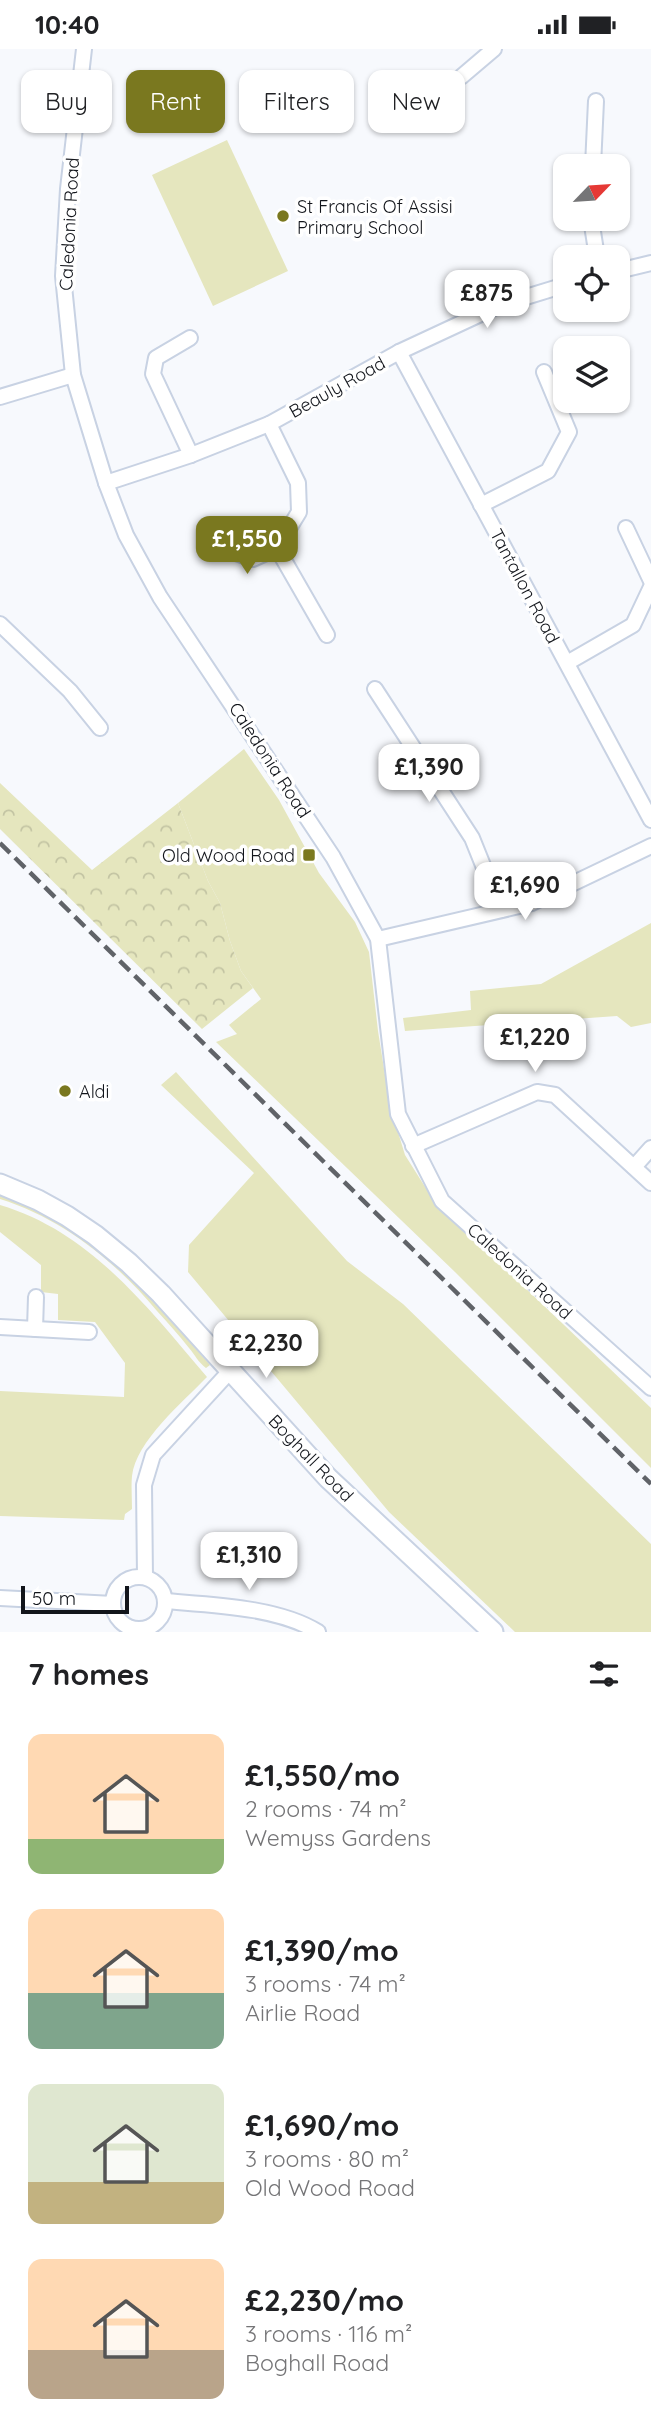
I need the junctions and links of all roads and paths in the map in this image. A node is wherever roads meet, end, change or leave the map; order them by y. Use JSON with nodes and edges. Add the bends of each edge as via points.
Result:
{"nodes":[{"id":1,"x":84,"y":49,"type":"edge"},
{"id":2,"x":494,"y":49,"type":"edge"},
{"id":3,"x":465,"y":74,"type":"edge"},
{"id":4,"x":596,"y":101,"type":"dead end"},
{"id":5,"x":594,"y":154,"type":"edge"},
{"id":6,"x":651,"y":263,"type":"edge"},
{"id":7,"x":630,"y":268,"type":"edge"},
{"id":8,"x":553,"y":289,"type":"edge"},
{"id":9,"x":190,"y":338,"type":"dead end"},
{"id":10,"x":399,"y":352,"type":"junction"},
{"id":11,"x":544,"y":372,"type":"dead end"},
{"id":12,"x":73,"y":375,"type":"junction"},
{"id":13,"x":0,"y":397,"type":"edge"},
{"id":14,"x":269,"y":424,"type":"junction"},
{"id":15,"x":191,"y":455,"type":"junction"},
{"id":16,"x":106,"y":483,"type":"junction"},
{"id":17,"x":481,"y":505,"type":"junction"},
{"id":18,"x":626,"y":528,"type":"dead end"},
{"id":19,"x":216,"y":546,"type":"dead end"},
{"id":20,"x":277,"y":548,"type":"junction"},
{"id":21,"x":651,"y":581,"type":"edge"},
{"id":22,"x":651,"y":587,"type":"edge"},
{"id":23,"x":0,"y":624,"type":"edge"},
{"id":24,"x":327,"y":635,"type":"dead end"},
{"id":25,"x":566,"y":663,"type":"junction"},
{"id":26,"x":375,"y":689,"type":"dead end"},
{"id":27,"x":100,"y":728,"type":"dead end"},
{"id":28,"x":651,"y":820,"type":"edge"},
{"id":29,"x":651,"y":846,"type":"edge"},
{"id":30,"x":501,"y":910,"type":"junction"},
{"id":31,"x":378,"y":939,"type":"junction"},
{"id":32,"x":413,"y":1146,"type":"junction"},
{"id":33,"x":651,"y":1148,"type":"edge"},
{"id":34,"x":634,"y":1167,"type":"junction"},
{"id":35,"x":651,"y":1183,"type":"edge"},
{"id":36,"x":0,"y":1184,"type":"edge"},
{"id":37,"x":36,"y":1297,"type":"dead end"},
{"id":38,"x":0,"y":1327,"type":"edge"},
{"id":39,"x":35,"y":1329,"type":"junction"},
{"id":40,"x":89,"y":1332,"type":"dead end"},
{"id":41,"x":231,"y":1370,"type":"junction"},
{"id":42,"x":651,"y":1388,"type":"edge"},
{"id":43,"x":145,"y":1577,"type":"junction"},
{"id":44,"x":0,"y":1598,"type":"edge"},
{"id":45,"x":165,"y":1601,"type":"junction"},
{"id":46,"x":113,"y":1604,"type":"junction"},
{"id":47,"x":144,"y":1630,"type":"edge"},
{"id":48,"x":318,"y":1632,"type":"edge"},
{"id":49,"x":493,"y":1632,"type":"edge"}],
"edges":[{"from":1,"to":12,"type":"street","name":"Caledonia Road","via":[[63,276]]},
{"from":2,"to":3,"type":"street"},
{"from":4,"to":5,"type":"street"},
{"from":6,"to":7,"type":"street"},
{"from":8,"to":10,"type":"street","name":"Beauly Road","via":[[500,305]]},
{"from":9,"to":15,"type":"street","via":[[156,358],[153,374]]},
{"from":10,"to":14,"type":"street","name":"Beauly Road"},
{"from":10,"to":17,"type":"street","name":"Tantallon Road"},
{"from":11,"to":17,"type":"street","via":[[569,432],[548,471]]},
{"from":12,"to":13,"type":"street"},
{"from":12,"to":16,"type":"street","name":"Caledonia Road"},
{"from":14,"to":15,"type":"street","name":"Beauly Road"},
{"from":14,"to":20,"type":"street","via":[[298,483],[299,512]]},
{"from":15,"to":16,"type":"street","name":"Beauly Road"},
{"from":16,"to":31,"type":"street","name":"Caledonia Road","via":[[126,535],[160,597],[333,857]]},
{"from":17,"to":25,"type":"street","name":"Tantallon Road"},
{"from":18,"to":21,"type":"street"},
{"from":19,"to":20,"type":"street","via":[[253,559]]},
{"from":20,"to":24,"type":"street"},
{"from":22,"to":25,"type":"street","via":[[633,625]]},
{"from":23,"to":27,"type":"street","via":[[70,691]]},
{"from":25,"to":28,"type":"street","name":"Tantallon Road"},
{"from":26,"to":30,"type":"street","via":[[472,838]]},
{"from":29,"to":30,"type":"street","via":[[532,903]]},
{"from":30,"to":31,"type":"street"},
{"from":31,"to":32,"type":"street","name":"Caledonia Road","via":[[398,1114]]},
{"from":32,"to":34,"type":"street","via":[[537,1092],[555,1095]]},
{"from":32,"to":42,"type":"street","name":"Caledonia Road","via":[[442,1201]]},
{"from":33,"to":34,"type":"street"},
{"from":34,"to":35,"type":"street"},
{"from":36,"to":41,"type":"street","name":"Boghall Road","via":[[38,1200],[95,1235],[161,1294]]},
{"from":37,"to":39,"type":"street"},
{"from":38,"to":39,"type":"street"},
{"from":39,"to":40,"type":"street"},
{"from":41,"to":43,"type":"street","via":[[153,1455],[144,1485]]},
{"from":41,"to":49,"type":"street","name":"Boghall Road","via":[[328,1478]]},
{"from":43,"to":45,"type":"street","via":[[161,1588]]},
{"from":43,"to":46,"type":"street","via":[[122,1583]]},
{"from":44,"to":46,"type":"street"},
{"from":45,"to":47,"type":"street","via":[[159,1619]]},
{"from":45,"to":48,"type":"street","via":[[263,1612]]},
{"from":46,"to":47,"type":"street","via":[[123,1623]]}]}
